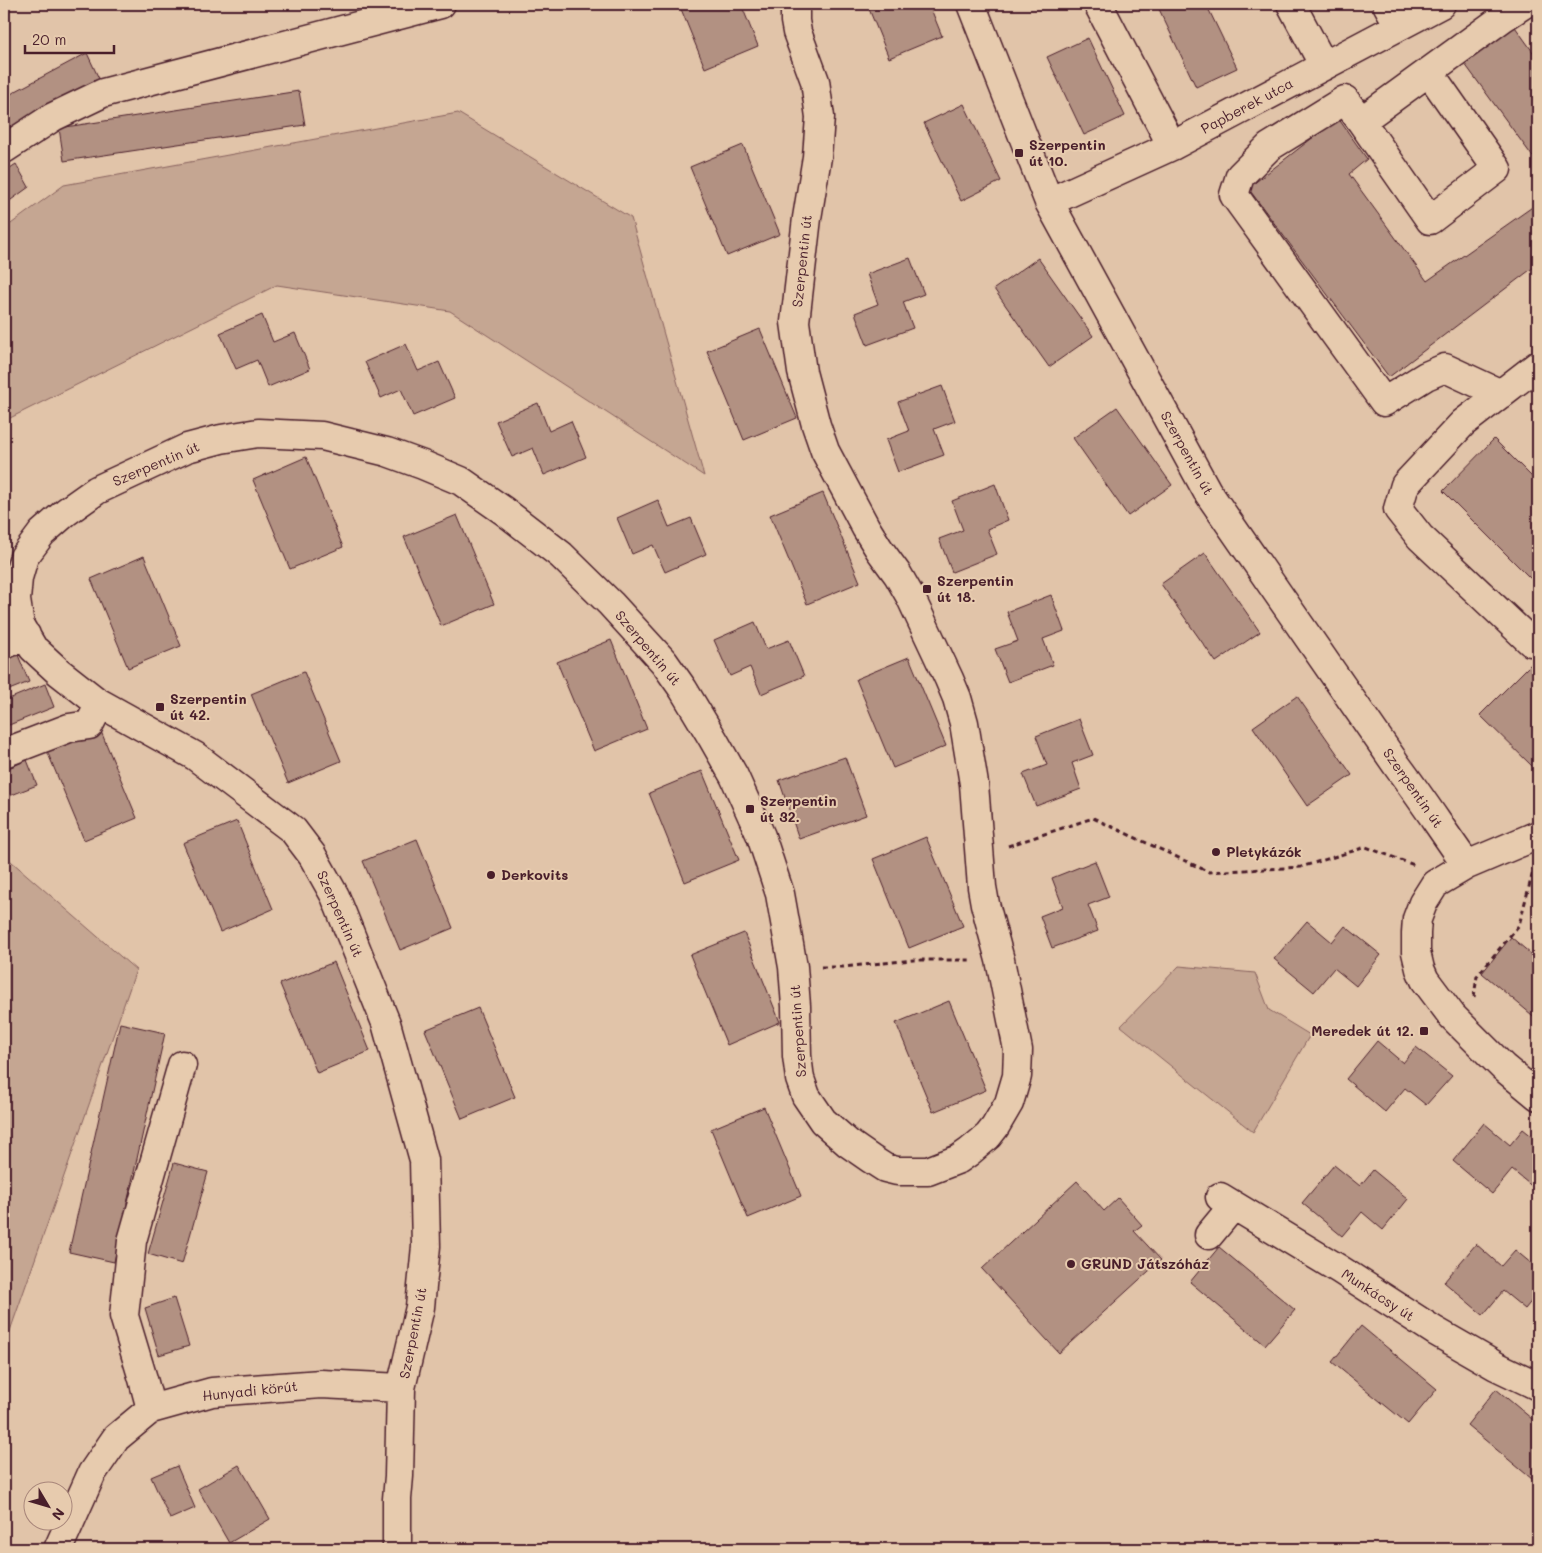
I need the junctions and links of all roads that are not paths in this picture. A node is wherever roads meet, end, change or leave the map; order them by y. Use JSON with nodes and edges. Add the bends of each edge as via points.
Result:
{"nodes":[{"id":1,"x":441,"y":4,"type":"edge"},
{"id":2,"x":795,"y":4,"type":"edge"},
{"id":3,"x":971,"y":4,"type":"edge"},
{"id":4,"x":1098,"y":4,"type":"edge"},
{"id":5,"x":1291,"y":4,"type":"edge"},
{"id":6,"x":1441,"y":4,"type":"edge"},
{"id":7,"x":1524,"y":4,"type":"edge"},
{"id":8,"x":1393,"y":15,"type":"edge"},
{"id":9,"x":1324,"y":66,"type":"junction"},
{"id":10,"x":1429,"y":72,"type":"junction"},
{"id":11,"x":1361,"y":121,"type":"junction"},
{"id":12,"x":1172,"y":146,"type":"junction"},
{"id":13,"x":4,"y":149,"type":"edge"},
{"id":14,"x":1049,"y":202,"type":"junction"},
{"id":15,"x":1538,"y":364,"type":"edge"},
{"id":16,"x":1501,"y":394,"type":"junction"},
{"id":17,"x":15,"y":640,"type":"edge"},
{"id":18,"x":1531,"y":642,"type":"dead end"},
{"id":19,"x":100,"y":704,"type":"junction"},
{"id":20,"x":4,"y":753,"type":"edge"},
{"id":21,"x":1538,"y":835,"type":"edge"},
{"id":22,"x":1456,"y":871,"type":"junction"},
{"id":23,"x":182,"y":1066,"type":"dead end"},
{"id":24,"x":1538,"y":1096,"type":"edge"},
{"id":25,"x":1210,"y":1235,"type":"dead end"},
{"id":26,"x":1538,"y":1386,"type":"edge"},
{"id":27,"x":401,"y":1388,"type":"junction"},
{"id":28,"x":150,"y":1409,"type":"junction"},
{"id":29,"x":58,"y":1549,"type":"edge"},
{"id":30,"x":397,"y":1549,"type":"edge"}],
"edges":[{"from":1,"to":13,"type":"street","via":[[104,93],[53,116]]},
{"from":2,"to":17,"type":"street","name":"Szerpentin út","via":[[797,32],[816,81],[820,117],[796,322],[802,372],[825,451],[866,528],[910,596],[957,698],[970,758],[985,904],[1018,1050],[1018,1076],[1008,1103],[995,1127],[970,1152],[928,1171],[897,1171],[884,1168],[823,1121],[806,1096],[800,1079],[793,968],[780,894],[761,836],[713,739],[664,662],[611,604],[561,555],[481,494],[444,473],[387,452],[322,436],[258,433],[187,448],[97,490],[42,533],[24,557],[18,578],[16,600],[20,626]]},
{"from":3,"to":14,"type":"street","name":"Szerpentin út"},
{"from":4,"to":12,"type":"street"},
{"from":5,"to":9,"type":"street"},
{"from":6,"to":8,"type":"street","name":"Papberek utca"},
{"from":7,"to":10,"type":"street"},
{"from":8,"to":9,"type":"street","name":"Papberek utca"},
{"from":9,"to":12,"type":"street","name":"Papberek utca"},
{"from":10,"to":11,"type":"street"},
{"from":10,"to":11,"type":"street","via":[[1497,169],[1430,220]]},
{"from":11,"to":16,"type":"street","via":[[1345,100],[1269,147],[1240,176],[1234,196],[1384,402],[1445,368]]},
{"from":12,"to":14,"type":"street","name":"Papberek utca"},
{"from":14,"to":22,"type":"street","name":"Szerpentin út","via":[[1207,491],[1422,799]]},
{"from":15,"to":16,"type":"street"},
{"from":16,"to":18,"type":"street","via":[[1463,423],[1406,485],[1398,509],[1420,537]]},
{"from":17,"to":19,"type":"street","name":"Szerpentin út","via":[[33,648]]},
{"from":19,"to":20,"type":"street","via":[[89,725],[69,728]]},
{"from":19,"to":27,"type":"street","name":"Szerpentin út","via":[[195,756],[293,830],[312,855],[335,896],[386,1023],[424,1160],[426,1246],[420,1307]]},
{"from":21,"to":22,"type":"street"},
{"from":22,"to":24,"type":"street","via":[[1434,884],[1417,919],[1416,952],[1420,969],[1452,1016],[1503,1067]]},
{"from":23,"to":28,"type":"street","via":[[132,1241],[124,1316]]},
{"from":25,"to":26,"type":"street","name":"Munkácsy út","via":[[1227,1201],[1435,1331]]},
{"from":27,"to":28,"type":"street","name":"Hunyadi körút","via":[[321,1384],[212,1392]]},
{"from":27,"to":30,"type":"street","name":"Szerpentin út"},
{"from":28,"to":29,"type":"street","name":"Hunyadi körút","via":[[116,1438],[92,1473]]}]}
